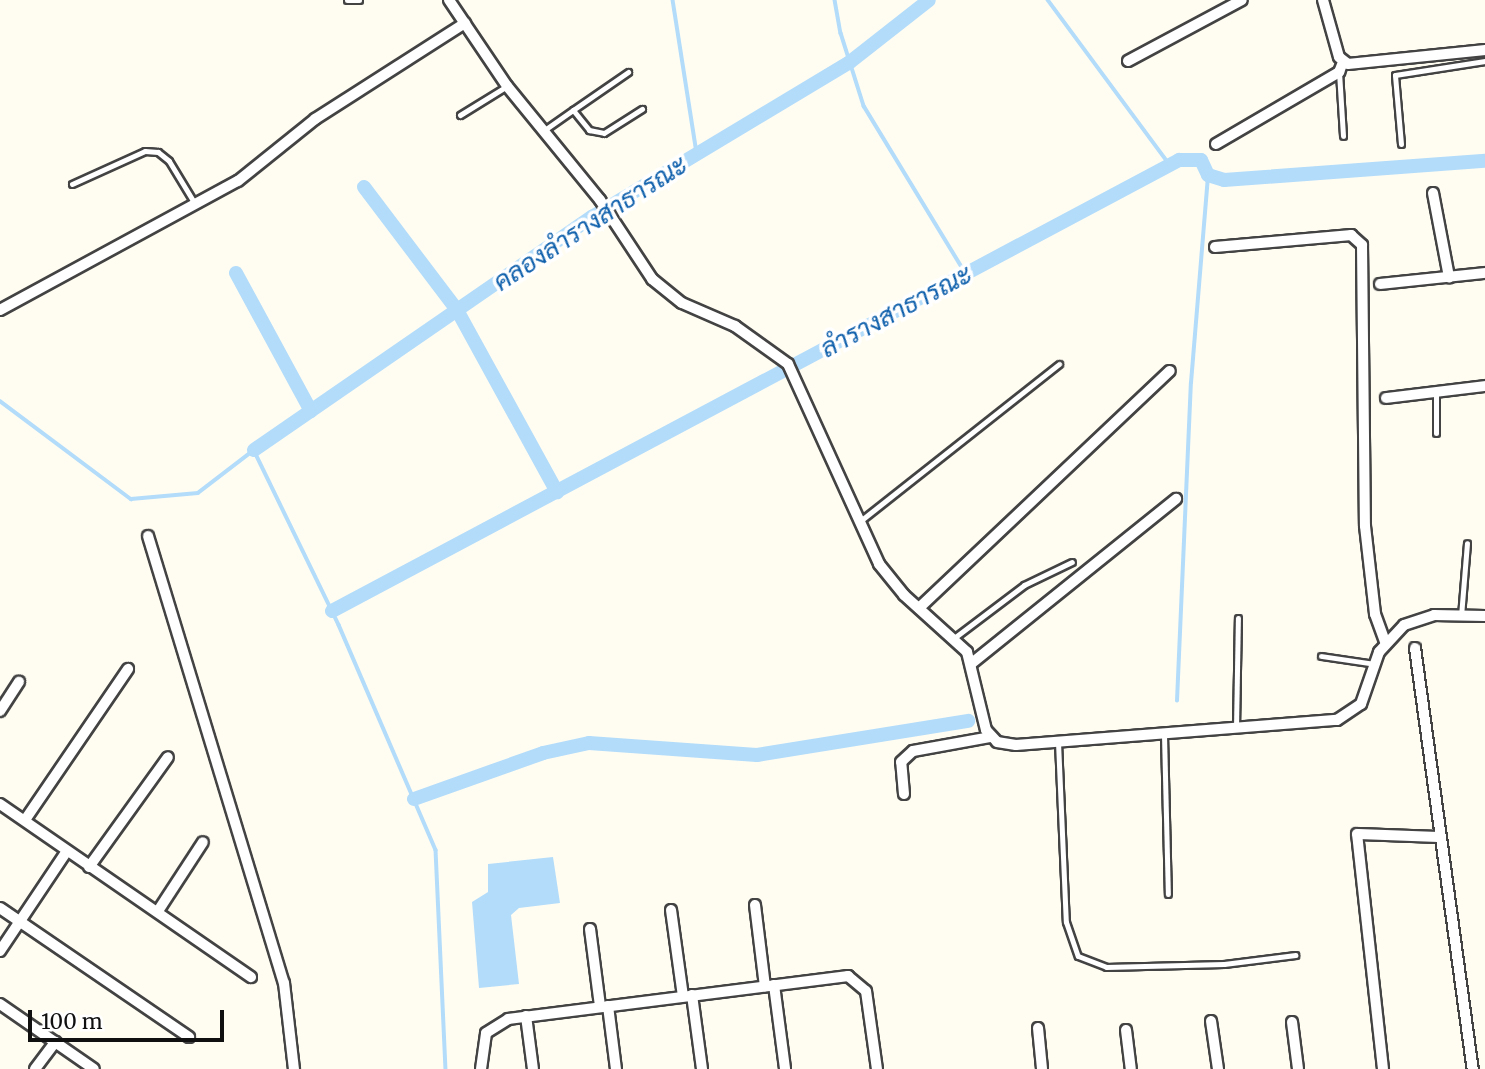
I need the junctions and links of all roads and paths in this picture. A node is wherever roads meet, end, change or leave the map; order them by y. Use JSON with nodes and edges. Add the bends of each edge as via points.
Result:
{"nodes":[{"id":1,"x":347,"y":0,"type":"edge"},
{"id":2,"x":359,"y":0,"type":"edge"},
{"id":3,"x":449,"y":0,"type":"edge"},
{"id":4,"x":1242,"y":0,"type":"edge"},
{"id":5,"x":1322,"y":0,"type":"edge"},
{"id":6,"x":465,"y":23,"type":"junction"},
{"id":7,"x":1485,"y":50,"type":"edge"},
{"id":8,"x":1128,"y":61,"type":"dead end"},
{"id":9,"x":1485,"y":61,"type":"edge"},
{"id":10,"x":1341,"y":67,"type":"junction"},
{"id":11,"x":628,"y":72,"type":"dead end"},
{"id":12,"x":507,"y":86,"type":"junction"},
{"id":13,"x":642,"y":109,"type":"dead end"},
{"id":14,"x":573,"y":110,"type":"junction"},
{"id":15,"x":460,"y":115,"type":"dead end"},
{"id":16,"x":543,"y":131,"type":"junction"},
{"id":17,"x":1343,"y":136,"type":"dead end"},
{"id":18,"x":1216,"y":144,"type":"dead end"},
{"id":19,"x":1401,"y":144,"type":"dead end"},
{"id":20,"x":72,"y":184,"type":"dead end"},
{"id":21,"x":1433,"y":193,"type":"dead end"},
{"id":22,"x":195,"y":205,"type":"junction"},
{"id":23,"x":1215,"y":247,"type":"dead end"},
{"id":24,"x":1485,"y":274,"type":"edge"},
{"id":25,"x":1448,"y":277,"type":"junction"},
{"id":26,"x":1380,"y":284,"type":"dead end"},
{"id":27,"x":0,"y":310,"type":"edge"},
{"id":28,"x":1059,"y":364,"type":"dead end"},
{"id":29,"x":1170,"y":371,"type":"dead end"},
{"id":30,"x":1485,"y":386,"type":"edge"},
{"id":31,"x":1436,"y":392,"type":"junction"},
{"id":32,"x":1385,"y":398,"type":"dead end"},
{"id":33,"x":1436,"y":433,"type":"dead end"},
{"id":34,"x":1176,"y":499,"type":"dead end"},
{"id":35,"x":859,"y":522,"type":"junction"},
{"id":36,"x":148,"y":536,"type":"dead end"},
{"id":37,"x":1466,"y":543,"type":"dead end"},
{"id":38,"x":1072,"y":562,"type":"dead end"},
{"id":39,"x":919,"y":608,"type":"junction"},
{"id":40,"x":1461,"y":616,"type":"junction"},
{"id":41,"x":1485,"y":616,"type":"edge"},
{"id":42,"x":1238,"y":618,"type":"dead end"},
{"id":43,"x":954,"y":638,"type":"junction"},
{"id":44,"x":1385,"y":642,"type":"junction"},
{"id":45,"x":1415,"y":648,"type":"dead end"},
{"id":46,"x":1321,"y":656,"type":"dead end"},
{"id":47,"x":972,"y":663,"type":"junction"},
{"id":48,"x":1375,"y":664,"type":"junction"},
{"id":49,"x":128,"y":669,"type":"dead end"},
{"id":50,"x":19,"y":682,"type":"dead end"},
{"id":51,"x":0,"y":711,"type":"edge"},
{"id":52,"x":1236,"y":729,"type":"junction"},
{"id":53,"x":1164,"y":735,"type":"junction"},
{"id":54,"x":990,"y":737,"type":"junction"},
{"id":55,"x":1058,"y":742,"type":"junction"},
{"id":56,"x":168,"y":757,"type":"dead end"},
{"id":57,"x":904,"y":794,"type":"dead end"},
{"id":58,"x":0,"y":804,"type":"edge"},
{"id":59,"x":25,"y":820,"type":"junction"},
{"id":60,"x":1440,"y":837,"type":"junction"},
{"id":61,"x":203,"y":842,"type":"dead end"},
{"id":62,"x":67,"y":851,"type":"junction"},
{"id":63,"x":89,"y":866,"type":"junction"},
{"id":64,"x":1168,"y":894,"type":"dead end"},
{"id":65,"x":755,"y":905,"type":"dead end"},
{"id":66,"x":0,"y":908,"type":"edge"},
{"id":67,"x":671,"y":910,"type":"dead end"},
{"id":68,"x":158,"y":911,"type":"junction"},
{"id":69,"x":21,"y":922,"type":"junction"},
{"id":70,"x":590,"y":929,"type":"dead end"},
{"id":71,"x":0,"y":951,"type":"edge"},
{"id":72,"x":1295,"y":955,"type":"dead end"},
{"id":73,"x":251,"y":977,"type":"dead end"},
{"id":74,"x":770,"y":986,"type":"junction"},
{"id":75,"x":688,"y":996,"type":"junction"},
{"id":76,"x":0,"y":1004,"type":"edge"},
{"id":77,"x":604,"y":1006,"type":"junction"},
{"id":78,"x":526,"y":1016,"type":"junction"},
{"id":79,"x":1211,"y":1021,"type":"dead end"},
{"id":80,"x":1292,"y":1022,"type":"dead end"},
{"id":81,"x":1038,"y":1028,"type":"dead end"},
{"id":82,"x":1126,"y":1030,"type":"dead end"},
{"id":83,"x":189,"y":1037,"type":"dead end"},
{"id":84,"x":55,"y":1042,"type":"junction"},
{"id":85,"x":36,"y":1069,"type":"edge"},
{"id":86,"x":94,"y":1069,"type":"edge"},
{"id":87,"x":294,"y":1069,"type":"edge"},
{"id":88,"x":481,"y":1069,"type":"edge"},
{"id":89,"x":533,"y":1069,"type":"edge"},
{"id":90,"x":616,"y":1069,"type":"edge"},
{"id":91,"x":702,"y":1069,"type":"edge"},
{"id":92,"x":785,"y":1069,"type":"edge"},
{"id":93,"x":877,"y":1069,"type":"edge"},
{"id":94,"x":1042,"y":1069,"type":"edge"},
{"id":95,"x":1131,"y":1069,"type":"edge"},
{"id":96,"x":1218,"y":1069,"type":"edge"},
{"id":97,"x":1298,"y":1069,"type":"edge"},
{"id":98,"x":1383,"y":1069,"type":"edge"},
{"id":99,"x":1473,"y":1069,"type":"edge"}],
"edges":[{"from":1,"to":2,"type":"lane"},
{"from":3,"to":6,"type":"street"},
{"from":4,"to":8,"type":"street"},
{"from":5,"to":10,"type":"street"},
{"from":6,"to":12,"type":"street"},
{"from":6,"to":22,"type":"street","via":[[315,119],[238,181]]},
{"from":7,"to":10,"type":"street"},
{"from":9,"to":19,"type":"lane","via":[[1395,75]]},
{"from":10,"to":17,"type":"lane"},
{"from":10,"to":18,"type":"street"},
{"from":11,"to":14,"type":"lane"},
{"from":12,"to":15,"type":"lane"},
{"from":12,"to":16,"type":"street"},
{"from":13,"to":14,"type":"lane","via":[[604,133],[589,130]]},
{"from":14,"to":16,"type":"lane"},
{"from":16,"to":35,"type":"street","via":[[667,293],[735,326],[788,364]]},
{"from":20,"to":22,"type":"lane","via":[[145,151],[158,152],[169,161]]},
{"from":21,"to":25,"type":"street"},
{"from":22,"to":27,"type":"street"},
{"from":23,"to":44,"type":"street","via":[[1351,235],[1362,245],[1365,526],[1375,614]]},
{"from":24,"to":25,"type":"street"},
{"from":25,"to":26,"type":"street"},
{"from":28,"to":35,"type":"lane"},
{"from":29,"to":39,"type":"street"},
{"from":30,"to":31,"type":"street"},
{"from":31,"to":32,"type":"street"},
{"from":31,"to":33,"type":"lane"},
{"from":34,"to":47,"type":"street"},
{"from":35,"to":39,"type":"street","via":[[879,564]]},
{"from":36,"to":87,"type":"street","via":[[284,983]]},
{"from":37,"to":40,"type":"lane"},
{"from":38,"to":43,"type":"lane","via":[[1024,584]]},
{"from":39,"to":43,"type":"street"},
{"from":40,"to":41,"type":"street"},
{"from":40,"to":44,"type":"street","via":[[1416,619]]},
{"from":42,"to":52,"type":"lane"},
{"from":43,"to":47,"type":"street"},
{"from":44,"to":48,"type":"street"},
{"from":45,"to":60,"type":"street"},
{"from":46,"to":48,"type":"lane"},
{"from":47,"to":54,"type":"street","via":[[982,720]]},
{"from":48,"to":52,"type":"street","via":[[1361,704],[1346,718]]},
{"from":49,"to":59,"type":"street"},
{"from":50,"to":51,"type":"street"},
{"from":52,"to":53,"type":"street"},
{"from":53,"to":55,"type":"street"},
{"from":53,"to":64,"type":"lane"},
{"from":54,"to":55,"type":"street","via":[[1005,745]]},
{"from":54,"to":57,"type":"street","via":[[913,751],[901,762]]},
{"from":55,"to":72,"type":"lane","via":[[1066,922],[1078,956],[1088,964],[1106,967],[1224,964]]},
{"from":56,"to":63,"type":"street"},
{"from":58,"to":59,"type":"street"},
{"from":59,"to":62,"type":"street"},
{"from":60,"to":98,"type":"street","via":[[1357,834]]},
{"from":60,"to":99,"type":"street"},
{"from":61,"to":68,"type":"street"},
{"from":62,"to":63,"type":"street"},
{"from":62,"to":69,"type":"street"},
{"from":63,"to":68,"type":"street"},
{"from":65,"to":74,"type":"street"},
{"from":66,"to":69,"type":"street"},
{"from":67,"to":75,"type":"street"},
{"from":68,"to":73,"type":"street"},
{"from":69,"to":71,"type":"street"},
{"from":69,"to":83,"type":"street"},
{"from":70,"to":77,"type":"street"},
{"from":74,"to":75,"type":"street"},
{"from":74,"to":92,"type":"street"},
{"from":74,"to":93,"type":"street","via":[[848,976],[859,981],[869,1004]]},
{"from":75,"to":77,"type":"street"},
{"from":75,"to":91,"type":"street"},
{"from":76,"to":84,"type":"street"},
{"from":77,"to":78,"type":"street"},
{"from":77,"to":90,"type":"street"},
{"from":78,"to":88,"type":"street","via":[[508,1018],[486,1032]]},
{"from":78,"to":89,"type":"street"},
{"from":79,"to":96,"type":"street"},
{"from":80,"to":97,"type":"street"},
{"from":81,"to":94,"type":"street"},
{"from":82,"to":95,"type":"street"},
{"from":84,"to":85,"type":"street"},
{"from":84,"to":86,"type":"street"}]}
